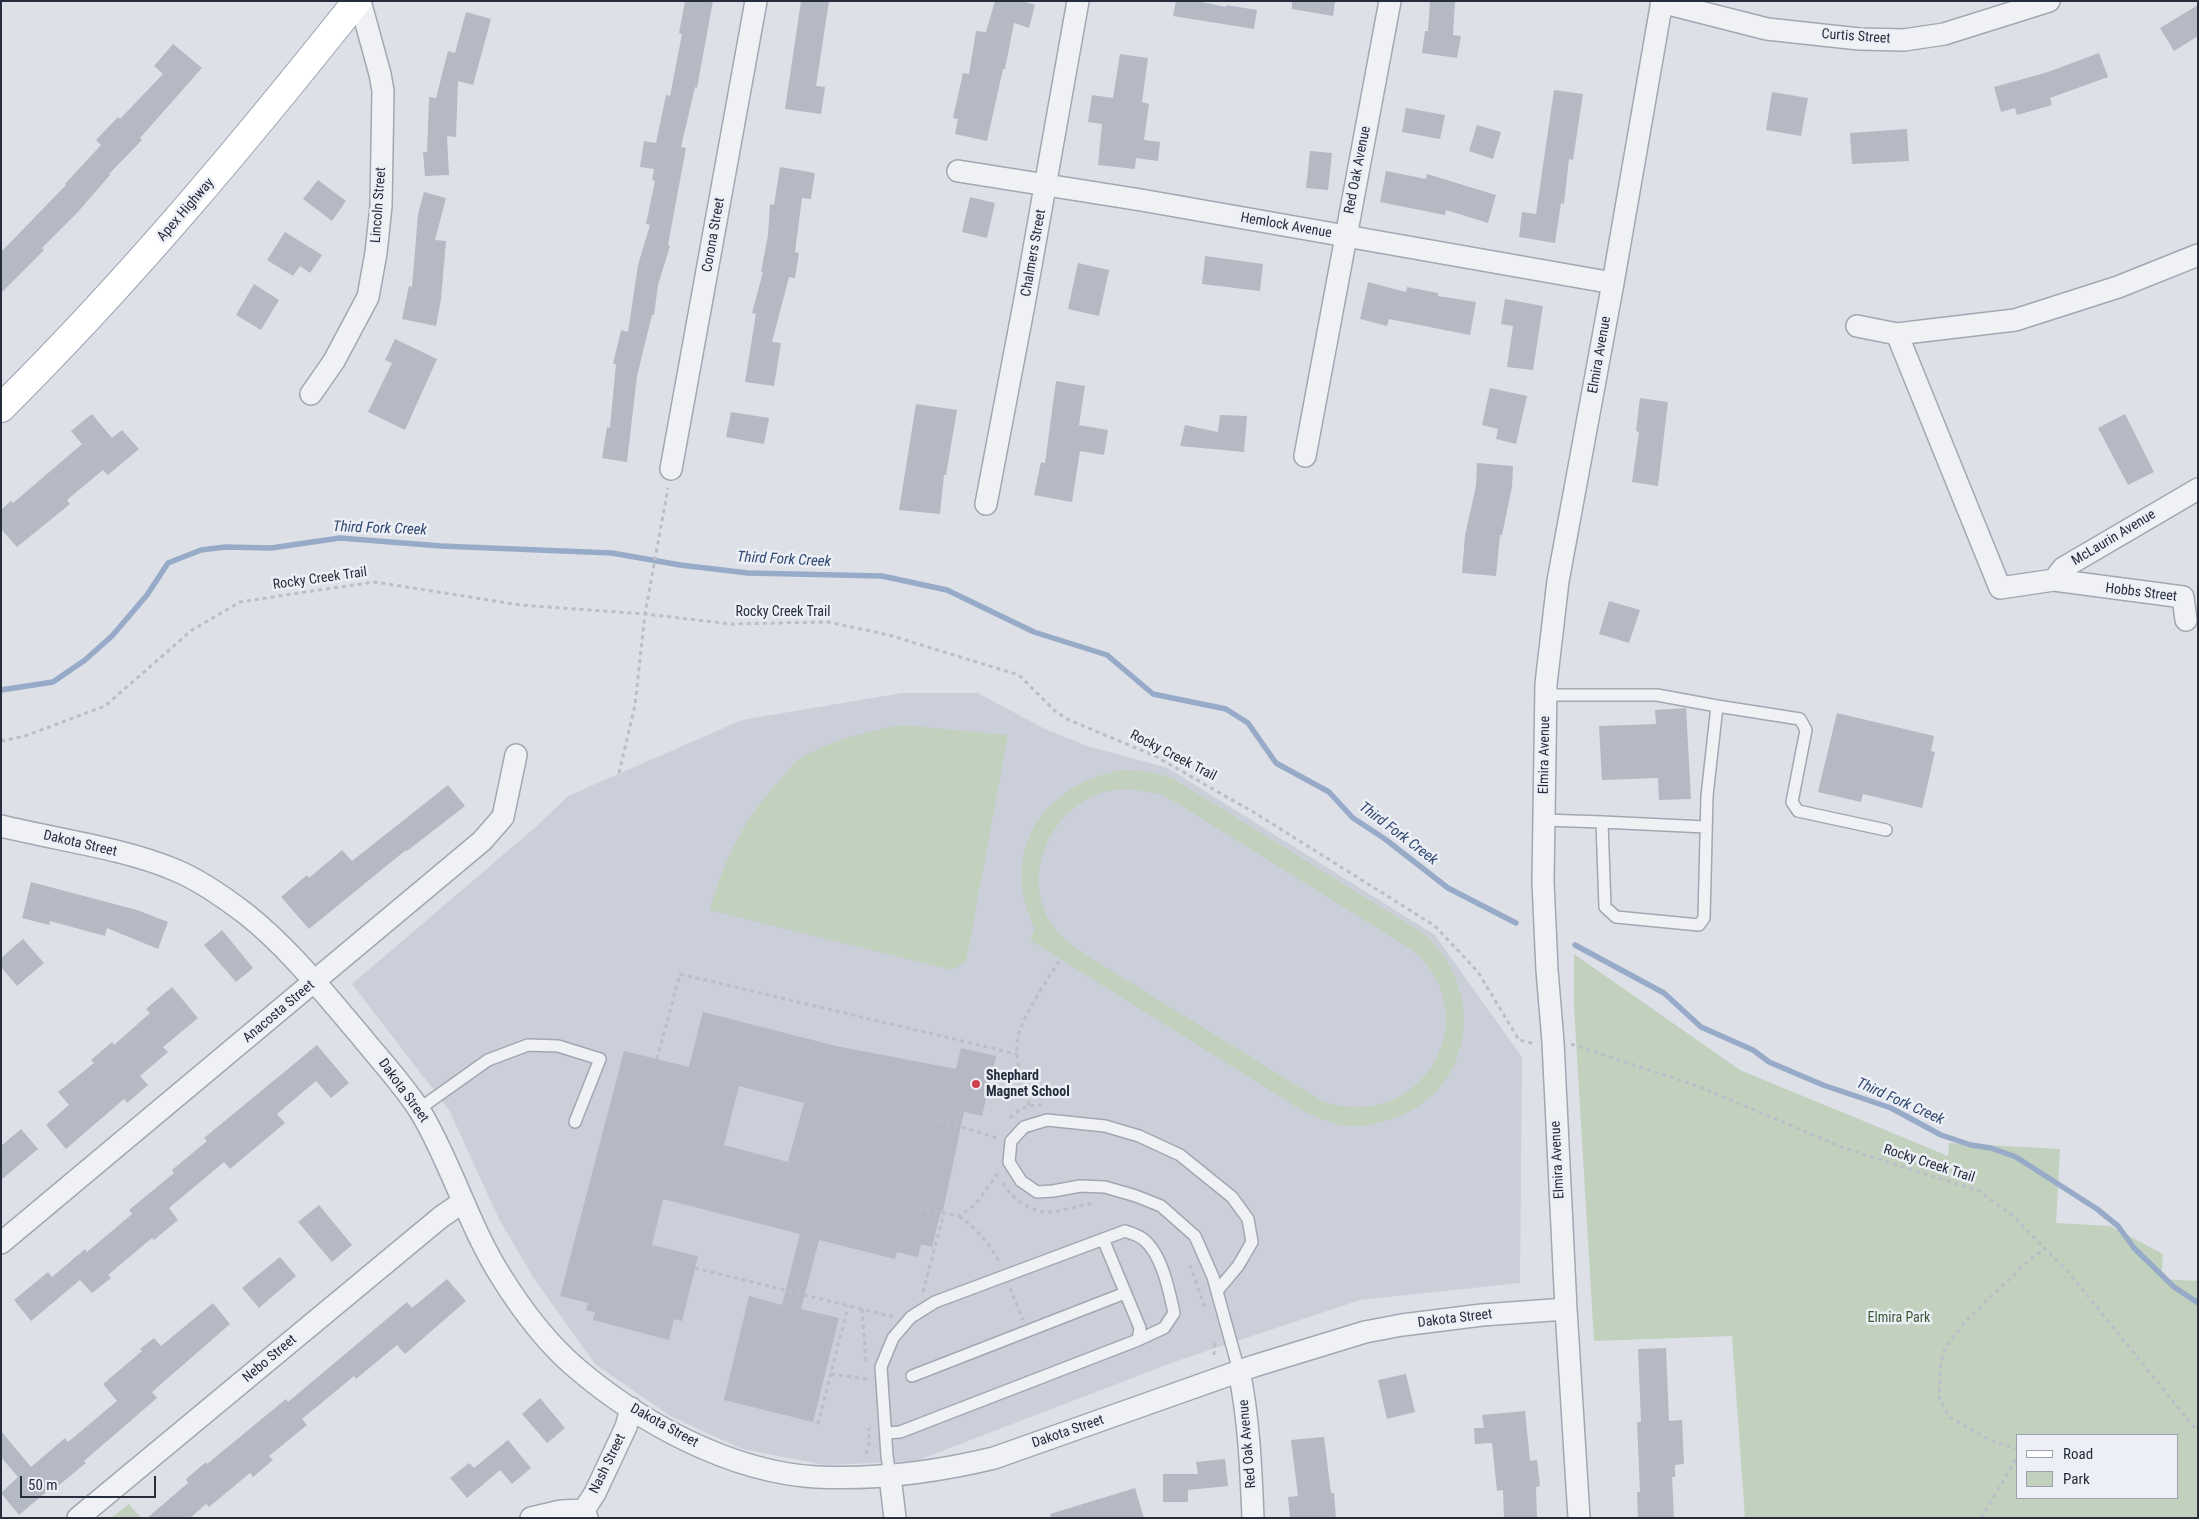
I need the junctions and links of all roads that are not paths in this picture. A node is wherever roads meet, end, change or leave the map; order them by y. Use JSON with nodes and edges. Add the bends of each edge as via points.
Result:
{"nodes":[{"id":1,"x":359,"y":1,"type":"edge"},
{"id":2,"x":756,"y":1,"type":"edge"},
{"id":3,"x":1078,"y":1,"type":"edge"},
{"id":4,"x":1390,"y":1,"type":"edge"},
{"id":5,"x":2049,"y":1,"type":"edge"},
{"id":6,"x":1661,"y":2,"type":"edge"},
{"id":7,"x":958,"y":171,"type":"dead end"},
{"id":8,"x":1046,"y":185,"type":"junction"},
{"id":9,"x":1346,"y":236,"type":"junction"},
{"id":10,"x":2198,"y":255,"type":"edge"},
{"id":11,"x":1613,"y":283,"type":"junction"},
{"id":12,"x":1858,"y":326,"type":"dead end"},
{"id":13,"x":1897,"y":334,"type":"junction"},
{"id":14,"x":311,"y":394,"type":"dead end"},
{"id":15,"x":1,"y":408,"type":"edge"},
{"id":16,"x":1305,"y":456,"type":"dead end"},
{"id":17,"x":671,"y":469,"type":"road end"},
{"id":18,"x":2198,"y":489,"type":"edge"},
{"id":19,"x":986,"y":504,"type":"dead end"},
{"id":20,"x":2054,"y":580,"type":"junction"},
{"id":21,"x":2077,"y":584,"type":"joint"},
{"id":22,"x":2186,"y":620,"type":"dead end"},
{"id":23,"x":1546,"y":695,"type":"junction"},
{"id":24,"x":1717,"y":706,"type":"junction"},
{"id":25,"x":516,"y":755,"type":"dead end"},
{"id":26,"x":1544,"y":820,"type":"junction"},
{"id":27,"x":1602,"y":822,"type":"junction"},
{"id":28,"x":1706,"y":827,"type":"junction"},
{"id":29,"x":1886,"y":830,"type":"dead end"},
{"id":30,"x":3,"y":833,"type":"edge"},
{"id":31,"x":315,"y":982,"type":"junction"},
{"id":32,"x":419,"y":1109,"type":"junction"},
{"id":33,"x":575,"y":1122,"type":"dead end"},
{"id":34,"x":463,"y":1202,"type":"junction"},
{"id":35,"x":1103,"y":1239,"type":"junction"},
{"id":36,"x":1,"y":1243,"type":"edge"},
{"id":37,"x":1217,"y":1290,"type":"junction"},
{"id":38,"x":1126,"y":1293,"type":"junction"},
{"id":39,"x":1566,"y":1309,"type":"junction"},
{"id":40,"x":1138,"y":1340,"type":"junction"},
{"id":41,"x":1239,"y":1371,"type":"junction"},
{"id":42,"x":912,"y":1376,"type":"dead end"},
{"id":43,"x":630,"y":1408,"type":"junction"},
{"id":44,"x":886,"y":1433,"type":"junction"},
{"id":45,"x":890,"y":1476,"type":"junction"},
{"id":46,"x":586,"y":1514,"type":"edge"},
{"id":47,"x":78,"y":1518,"type":"edge"},
{"id":48,"x":531,"y":1518,"type":"edge"},
{"id":49,"x":895,"y":1518,"type":"edge"},
{"id":50,"x":1253,"y":1518,"type":"edge"},
{"id":51,"x":1579,"y":1518,"type":"edge"}],
"edges":[{"from":1,"to":14,"type":"street","name":"Lincoln Street","via":[[383,91],[376,253],[368,297],[334,361]]},
{"from":1,"to":15,"type":"main road","name":"Apex Highway","via":[[170,228],[104,302]]},
{"from":2,"to":17,"type":"street","name":"Corona Street"},
{"from":3,"to":8,"type":"street","name":"Chalmers Street"},
{"from":4,"to":9,"type":"street","name":"Red Oak Avenue"},
{"from":5,"to":6,"type":"street","name":"Curtis Street","via":[[1944,34],[1904,40],[1859,39],[1767,29]]},
{"from":6,"to":11,"type":"street","name":"Elmira Avenue"},
{"from":7,"to":8,"type":"street","name":"Hemlock Avenue"},
{"from":8,"to":9,"type":"street","name":"Hemlock Avenue"},
{"from":8,"to":19,"type":"street","name":"Chalmers Street"},
{"from":9,"to":11,"type":"street","name":"Hemlock Avenue"},
{"from":9,"to":16,"type":"street","name":"Red Oak Avenue"},
{"from":10,"to":13,"type":"street","via":[[2118,288],[2015,320]]},
{"from":11,"to":23,"type":"street","name":"Elmira Avenue","via":[[1558,581]]},
{"from":12,"to":13,"type":"street"},
{"from":13,"to":20,"type":"street","via":[[2000,588]]},
{"from":18,"to":20,"type":"street","name":"McLaurin Avenue","via":[[2063,568]]},
{"from":20,"to":21,"type":"street","name":"McLaurin Avenue"},
{"from":21,"to":22,"type":"street","name":"Hobbs Street","via":[[2183,597]]},
{"from":23,"to":24,"type":"lane","via":[[1657,695]]},
{"from":23,"to":26,"type":"street","name":"Elmira Avenue"},
{"from":24,"to":28,"type":"lane"},
{"from":24,"to":29,"type":"lane","via":[[1800,720],[1806,730],[1792,802],[1798,810]]},
{"from":25,"to":31,"type":"street","name":"Anacosta Street","via":[[503,817],[493,831]]},
{"from":26,"to":27,"type":"lane"},
{"from":26,"to":39,"type":"street","name":"Elmira Avenue","via":[[1547,970]]},
{"from":27,"to":28,"type":"lane"},
{"from":27,"to":28,"type":"lane","via":[[1605,908],[1616,917],[1698,924],[1704,918]]},
{"from":30,"to":31,"type":"street","name":"Dakota Street","via":[[150,860],[178,871],[244,913],[292,955]]},
{"from":31,"to":32,"type":"street","name":"Dakota Street"},
{"from":31,"to":36,"type":"street","name":"Anacosta Street"},
{"from":32,"to":33,"type":"lane","via":[[488,1060],[528,1045],[558,1046],[600,1059]]},
{"from":32,"to":34,"type":"street","name":"Dakota Street"},
{"from":34,"to":43,"type":"street","name":"Dakota Street","via":[[489,1256],[530,1319],[575,1367]]},
{"from":34,"to":47,"type":"street","name":"Nebo Street"},
{"from":35,"to":38,"type":"lane"},
{"from":35,"to":40,"type":"lane","via":[[1125,1231],[1142,1238],[1154,1250],[1169,1288],[1174,1313],[1164,1328]]},
{"from":35,"to":44,"type":"lane","via":[[935,1302],[911,1317],[893,1338],[881,1367]]},
{"from":37,"to":37,"type":"lane","via":[[1238,1266],[1252,1242],[1248,1219],[1232,1197],[1180,1155],[1139,1136],[1105,1126],[1048,1120],[1024,1127],[1011,1141],[1009,1162],[1021,1181],[1037,1192],[1080,1186],[1105,1187],[1162,1206],[1195,1236]]},
{"from":37,"to":41,"type":"lane"},
{"from":38,"to":40,"type":"lane","via":[[1140,1328]]},
{"from":38,"to":42,"type":"lane"},
{"from":39,"to":41,"type":"street","name":"Dakota Street","via":[[1482,1315],[1383,1328]]},
{"from":39,"to":51,"type":"street","name":"Elmira Avenue"},
{"from":40,"to":44,"type":"lane","via":[[900,1432]]},
{"from":41,"to":45,"type":"street","name":"Dakota Street","via":[[994,1458]]},
{"from":41,"to":50,"type":"street","name":"Red Oak Avenue","via":[[1249,1442]]},
{"from":43,"to":45,"type":"street","name":"Dakota Street","via":[[691,1442],[770,1470],[814,1477]]},
{"from":43,"to":46,"type":"street","name":"Nash Street","via":[[626,1427]]},
{"from":44,"to":45,"type":"lane"},
{"from":45,"to":49,"type":"street"},
{"from":46,"to":48,"type":"street","via":[[561,1511]]}]}
